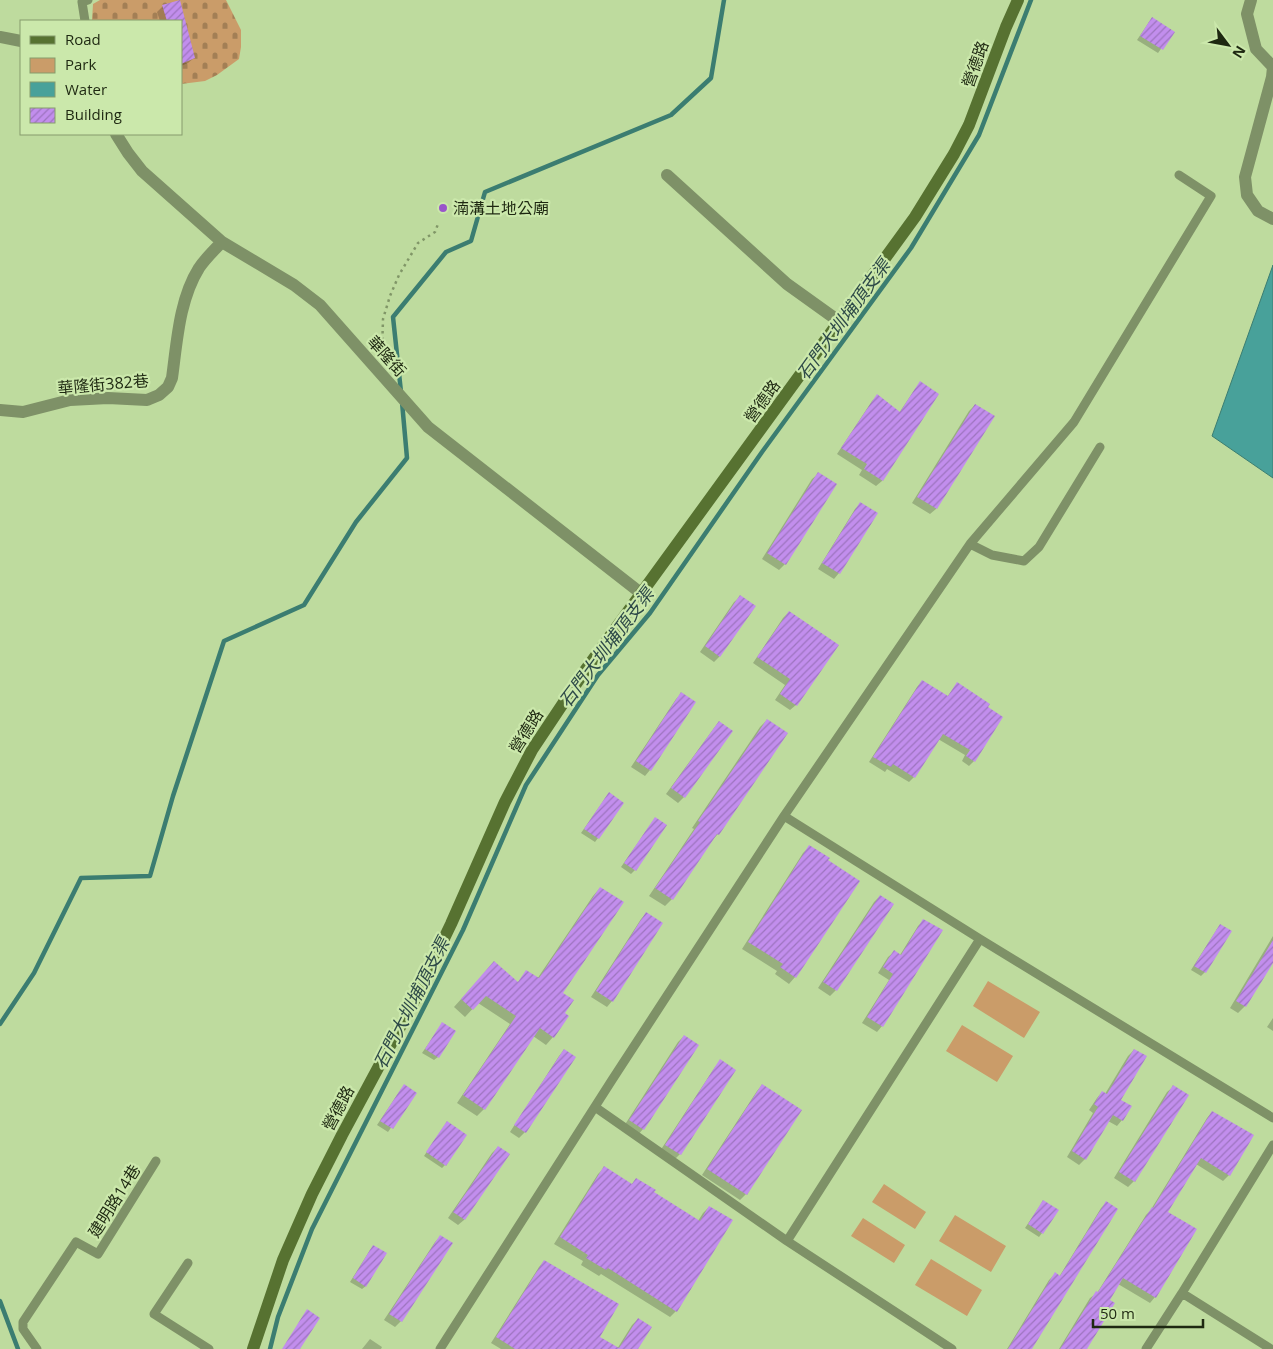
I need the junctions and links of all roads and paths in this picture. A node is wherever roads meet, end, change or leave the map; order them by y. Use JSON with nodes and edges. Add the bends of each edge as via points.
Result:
{"nodes":[{"id":1,"x":88,"y":0,"type":"edge"},
{"id":2,"x":1018,"y":0,"type":"edge"},
{"id":3,"x":1251,"y":0,"type":"edge"},
{"id":4,"x":85,"y":20,"type":"edge"},
{"id":5,"x":0,"y":37,"type":"edge"},
{"id":6,"x":20,"y":41,"type":"edge"},
{"id":7,"x":117,"y":135,"type":"edge"},
{"id":8,"x":667,"y":174,"type":"dead end"},
{"id":9,"x":1179,"y":175,"type":"dead end"},
{"id":10,"x":1273,"y":218,"type":"edge"},
{"id":11,"x":438,"y":224,"type":"dead end"},
{"id":12,"x":222,"y":242,"type":"junction"},
{"id":13,"x":840,"y":322,"type":"junction"},
{"id":14,"x":382,"y":355,"type":"dead end"},
{"id":15,"x":0,"y":410,"type":"edge"},
{"id":16,"x":1100,"y":447,"type":"dead end"},
{"id":17,"x":970,"y":544,"type":"junction"},
{"id":18,"x":642,"y":594,"type":"junction"},
{"id":19,"x":784,"y":816,"type":"junction"},
{"id":20,"x":980,"y":939,"type":"junction"},
{"id":21,"x":595,"y":1107,"type":"junction"},
{"id":22,"x":1273,"y":1118,"type":"edge"},
{"id":23,"x":1273,"y":1145,"type":"edge"},
{"id":24,"x":156,"y":1161,"type":"dead end"},
{"id":25,"x":787,"y":1241,"type":"junction"},
{"id":26,"x":188,"y":1263,"type":"dead end"},
{"id":27,"x":1182,"y":1293,"type":"junction"},
{"id":28,"x":37,"y":1349,"type":"edge"},
{"id":29,"x":210,"y":1349,"type":"edge"},
{"id":30,"x":253,"y":1349,"type":"edge"},
{"id":31,"x":440,"y":1349,"type":"edge"},
{"id":32,"x":952,"y":1349,"type":"edge"},
{"id":33,"x":1146,"y":1349,"type":"edge"},
{"id":34,"x":1271,"y":1349,"type":"edge"}],
"edges":[{"from":1,"to":4,"type":"lane","via":[[82,2]]},
{"from":2,"to":13,"type":"street","name":"營德路","via":[[970,125],[954,154],[915,218]]},
{"from":3,"to":10,"type":"street","via":[[1247,14],[1256,49],[1273,67],[1245,177],[1247,195],[1258,211]]},
{"from":5,"to":6,"type":"street"},
{"from":7,"to":12,"type":"street","name":"華隆街","via":[[142,171]]},
{"from":8,"to":13,"type":"street","via":[[787,284]]},
{"from":9,"to":17,"type":"lane","via":[[1211,196],[1074,422]]},
{"from":11,"to":14,"type":"path","via":[[435,232],[418,243],[390,296],[383,319]]},
{"from":12,"to":15,"type":"street","name":"華隆街382巷","via":[[200,266],[189,285],[172,378],[159,395],[147,400],[70,400],[22,412]]},
{"from":12,"to":18,"type":"street","name":"華隆街","via":[[294,285],[320,305],[428,427]]},
{"from":13,"to":18,"type":"street","name":"營德路"},
{"from":16,"to":17,"type":"lane","via":[[1039,547],[1024,560],[992,555]]},
{"from":17,"to":19,"type":"lane"},
{"from":18,"to":30,"type":"street","name":"營德路","via":[[532,750],[505,802],[418,992],[312,1194],[283,1260]]},
{"from":19,"to":20,"type":"lane"},
{"from":19,"to":21,"type":"lane"},
{"from":20,"to":22,"type":"lane"},
{"from":20,"to":25,"type":"lane"},
{"from":21,"to":25,"type":"lane"},
{"from":21,"to":31,"type":"lane"},
{"from":23,"to":27,"type":"lane"},
{"from":24,"to":28,"type":"lane","name":"建明路14巷","via":[[98,1254],[76,1242],[23,1322],[23,1329]]},
{"from":25,"to":32,"type":"lane"},
{"from":26,"to":29,"type":"lane","via":[[154,1314]]},
{"from":27,"to":33,"type":"lane"},
{"from":27,"to":34,"type":"lane"}]}
